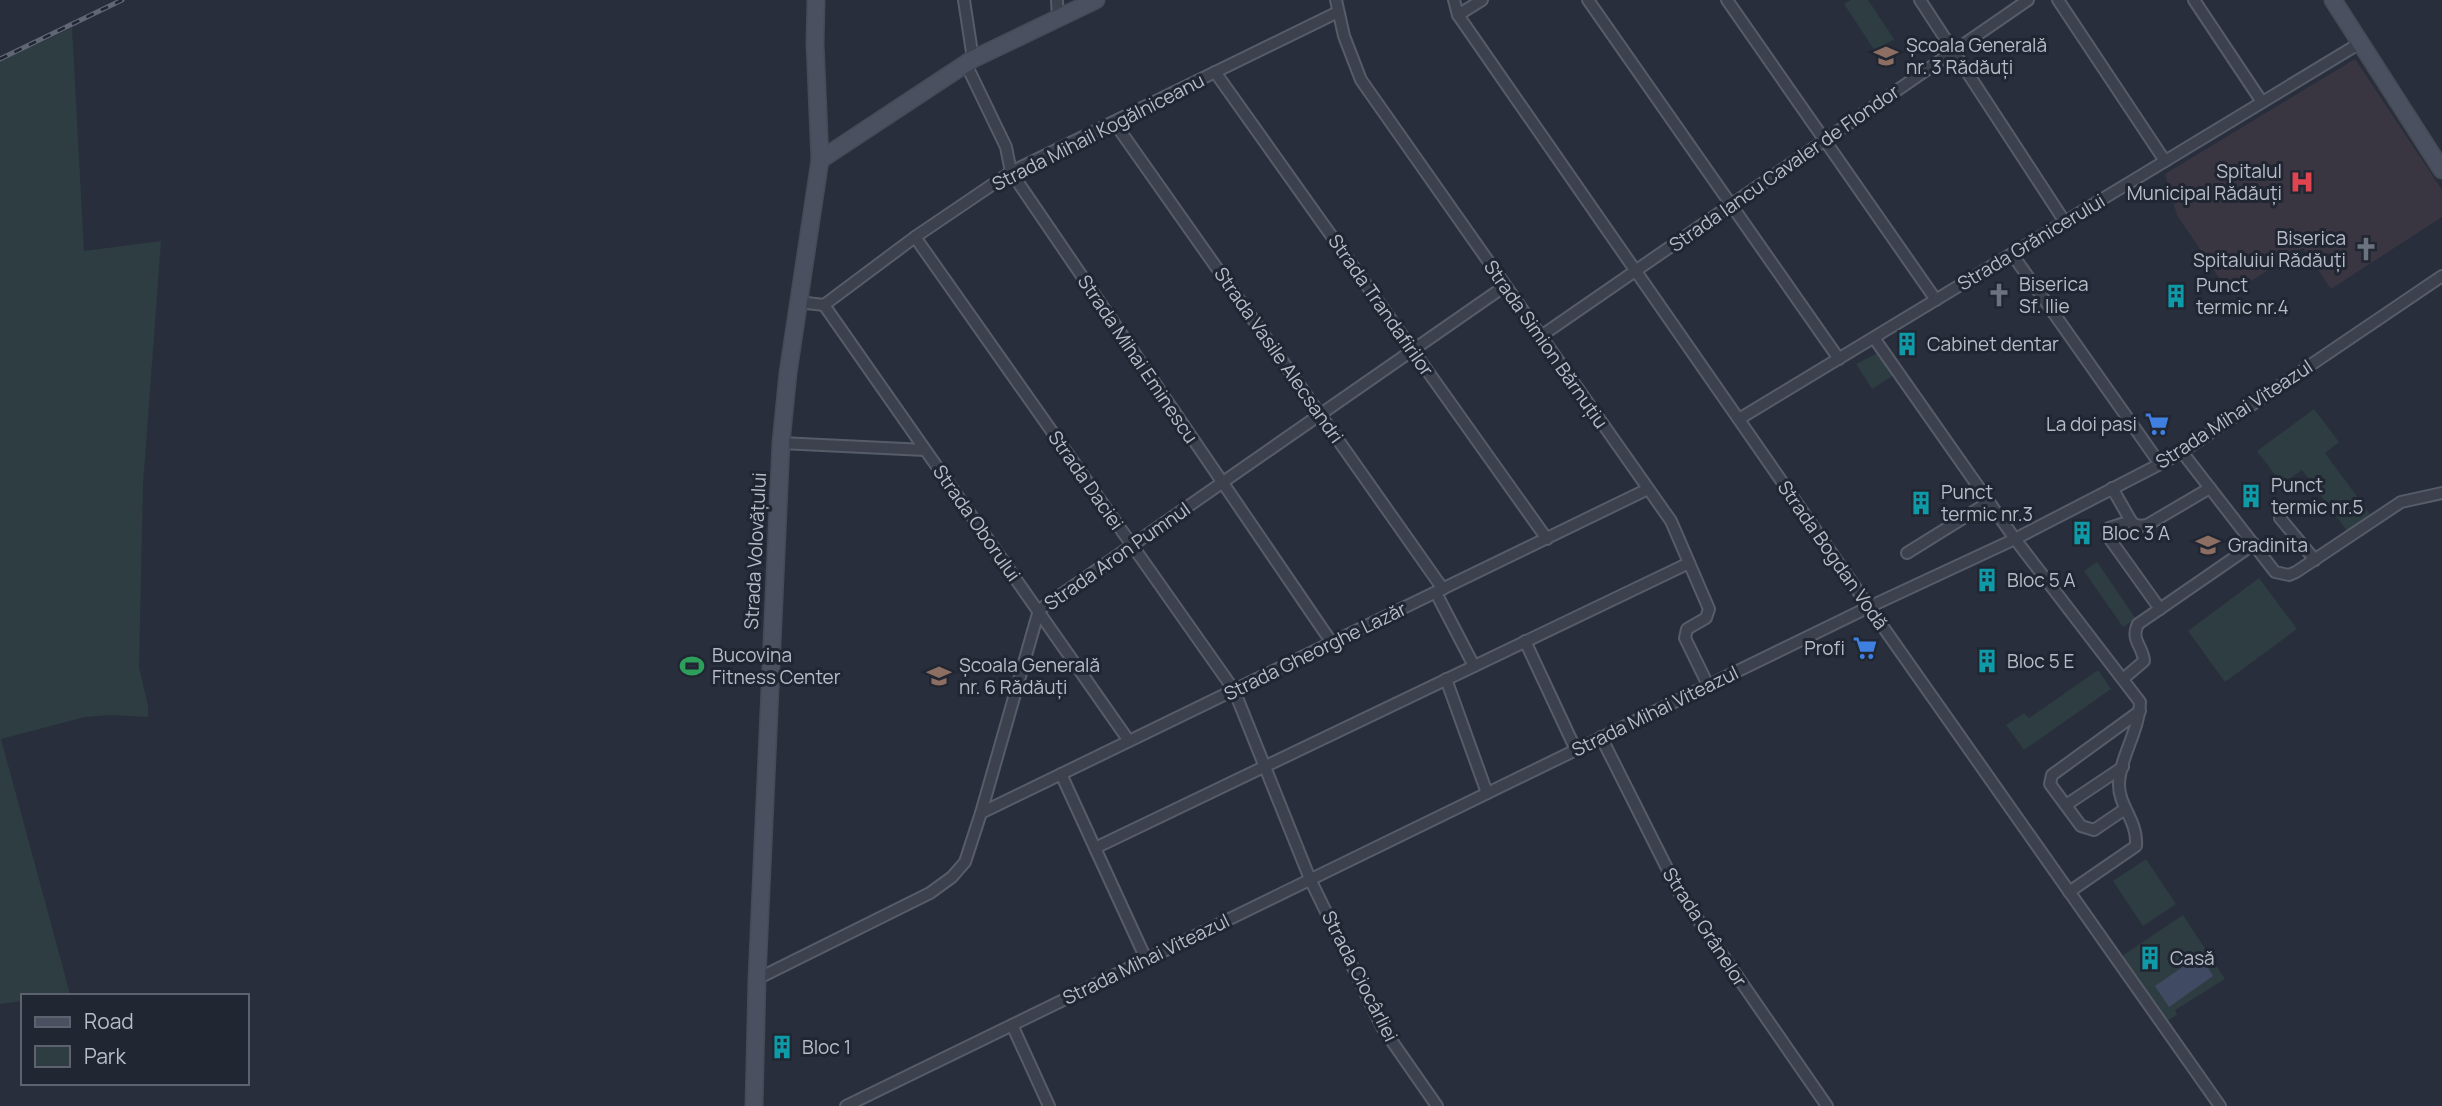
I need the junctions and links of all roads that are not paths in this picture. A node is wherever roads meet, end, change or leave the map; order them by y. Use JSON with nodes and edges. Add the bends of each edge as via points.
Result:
{"nodes":[{"id":1,"x":816,"y":0,"type":"edge"},
{"id":2,"x":964,"y":0,"type":"edge"},
{"id":3,"x":1057,"y":0,"type":"edge"},
{"id":4,"x":1096,"y":0,"type":"edge"},
{"id":5,"x":1336,"y":0,"type":"edge"},
{"id":6,"x":1454,"y":0,"type":"edge"},
{"id":7,"x":1482,"y":0,"type":"edge"},
{"id":8,"x":1588,"y":0,"type":"edge"},
{"id":9,"x":1727,"y":0,"type":"edge"},
{"id":10,"x":1920,"y":0,"type":"edge"},
{"id":11,"x":2028,"y":0,"type":"edge"},
{"id":12,"x":2059,"y":0,"type":"edge"},
{"id":13,"x":2194,"y":0,"type":"edge"},
{"id":14,"x":2333,"y":0,"type":"edge"},
{"id":15,"x":1338,"y":12,"type":"junction"},
{"id":16,"x":1458,"y":15,"type":"junction"},
{"id":17,"x":1058,"y":18,"type":"junction"},
{"id":18,"x":2360,"y":43,"type":"junction"},
{"id":19,"x":1953,"y":52,"type":"junction"},
{"id":20,"x":970,"y":62,"type":"junction"},
{"id":21,"x":1215,"y":72,"type":"junction"},
{"id":22,"x":2262,"y":102,"type":"junction"},
{"id":23,"x":1114,"y":122,"type":"junction"},
{"id":24,"x":1825,"y":140,"type":"junction"},
{"id":25,"x":820,"y":160,"type":"junction"},
{"id":26,"x":2165,"y":161,"type":"junction"},
{"id":27,"x":2442,"y":170,"type":"edge"},
{"id":28,"x":1011,"y":172,"type":"junction"},
{"id":29,"x":1731,"y":205,"type":"junction"},
{"id":30,"x":2066,"y":222,"type":"junction"},
{"id":31,"x":915,"y":237,"type":"junction"},
{"id":32,"x":2012,"y":254,"type":"junction"},
{"id":33,"x":1635,"y":271,"type":"junction"},
{"id":34,"x":2442,"y":276,"type":"edge"},
{"id":35,"x":1505,"y":286,"type":"junction"},
{"id":36,"x":1936,"y":300,"type":"junction"},
{"id":37,"x":797,"y":303,"type":"junction"},
{"id":38,"x":824,"y":304,"type":"junction"},
{"id":39,"x":1541,"y":336,"type":"junction"},
{"id":40,"x":1874,"y":338,"type":"junction"},
{"id":41,"x":1413,"y":350,"type":"junction"},
{"id":42,"x":1839,"y":359,"type":"junction"},
{"id":43,"x":1320,"y":414,"type":"junction"},
{"id":44,"x":1739,"y":419,"type":"junction"},
{"id":45,"x":781,"y":443,"type":"junction"},
{"id":46,"x":925,"y":450,"type":"junction"},
{"id":47,"x":2182,"y":452,"type":"junction"},
{"id":48,"x":2160,"y":464,"type":"junction"},
{"id":49,"x":1222,"y":483,"type":"junction"},
{"id":50,"x":2112,"y":488,"type":"junction"},
{"id":51,"x":2210,"y":488,"type":"junction"},
{"id":52,"x":1648,"y":489,"type":"junction"},
{"id":53,"x":2442,"y":492,"type":"edge"},
{"id":54,"x":1989,"y":502,"type":"junction"},
{"id":55,"x":2280,"y":518,"type":"dead end"},
{"id":56,"x":2131,"y":521,"type":"junction"},
{"id":57,"x":1547,"y":539,"type":"junction"},
{"id":58,"x":2015,"y":539,"type":"junction"},
{"id":59,"x":2254,"y":544,"type":"junction"},
{"id":60,"x":1132,"y":545,"type":"junction"},
{"id":61,"x":1907,"y":554,"type":"dead end"},
{"id":62,"x":2315,"y":560,"type":"junction"},
{"id":63,"x":1689,"y":563,"type":"junction"},
{"id":64,"x":1439,"y":591,"type":"junction"},
{"id":65,"x":1869,"y":607,"type":"junction"},
{"id":66,"x":2160,"y":609,"type":"junction"},
{"id":67,"x":1039,"y":610,"type":"junction"},
{"id":68,"x":1525,"y":641,"type":"junction"},
{"id":69,"x":1332,"y":643,"type":"junction"},
{"id":70,"x":1474,"y":666,"type":"junction"},
{"id":71,"x":1446,"y":679,"type":"junction"},
{"id":72,"x":2123,"y":679,"type":"junction"},
{"id":73,"x":1708,"y":685,"type":"junction"},
{"id":74,"x":1234,"y":690,"type":"junction"},
{"id":75,"x":2140,"y":711,"type":"junction"},
{"id":76,"x":1601,"y":737,"type":"junction"},
{"id":77,"x":1129,"y":741,"type":"junction"},
{"id":78,"x":1576,"y":750,"type":"junction"},
{"id":79,"x":2123,"y":766,"type":"junction"},
{"id":80,"x":1264,"y":767,"type":"junction"},
{"id":81,"x":1061,"y":775,"type":"junction"},
{"id":82,"x":1487,"y":793,"type":"junction"},
{"id":83,"x":2066,"y":805,"type":"junction"},
{"id":84,"x":2126,"y":809,"type":"junction"},
{"id":85,"x":981,"y":813,"type":"junction"},
{"id":86,"x":1095,"y":848,"type":"junction"},
{"id":87,"x":1310,"y":879,"type":"junction"},
{"id":88,"x":2069,"y":892,"type":"junction"},
{"id":89,"x":1146,"y":960,"type":"junction"},
{"id":90,"x":757,"y":979,"type":"junction"},
{"id":91,"x":1012,"y":1025,"type":"junction"},
{"id":92,"x":754,"y":1106,"type":"edge"},
{"id":93,"x":846,"y":1106,"type":"edge"},
{"id":94,"x":1049,"y":1106,"type":"edge"},
{"id":95,"x":1437,"y":1106,"type":"edge"},
{"id":96,"x":1827,"y":1106,"type":"edge"},
{"id":97,"x":2220,"y":1106,"type":"edge"}],
"edges":[{"from":1,"to":25,"type":"main road","name":"Strada Volovățului"},
{"from":2,"to":20,"type":"street","name":"Strada Mihai Eminescu"},
{"from":3,"to":17,"type":"street"},
{"from":4,"to":17,"type":"main road"},
{"from":5,"to":15,"type":"street","name":"Strada Simion Bărnuțiu"},
{"from":6,"to":16,"type":"street","name":"Strada Bogdan Vodă"},
{"from":7,"to":16,"type":"street"},
{"from":8,"to":29,"type":"street"},
{"from":9,"to":24,"type":"street"},
{"from":10,"to":19,"type":"street"},
{"from":11,"to":19,"type":"street","name":"Strada Iancu Cavaler de Flondor"},
{"from":12,"to":26,"type":"street"},
{"from":13,"to":22,"type":"street"},
{"from":14,"to":18,"type":"main road"},
{"from":15,"to":21,"type":"street","name":"Strada Mihail Kogălniceanu"},
{"from":15,"to":35,"type":"street","name":"Strada Simion Bărnuțiu","via":[[1361,80]]},
{"from":16,"to":33,"type":"street","name":"Strada Bogdan Vodă"},
{"from":17,"to":20,"type":"main road"},
{"from":18,"to":22,"type":"street","name":"Strada Grănicerului"},
{"from":18,"to":27,"type":"main road"},
{"from":19,"to":24,"type":"street","name":"Strada Iancu Cavaler de Flondor"},
{"from":19,"to":30,"type":"street"},
{"from":20,"to":25,"type":"main road"},
{"from":20,"to":28,"type":"street","name":"Strada Mihai Eminescu","via":[[1006,147]]},
{"from":21,"to":23,"type":"street","name":"Strada Mihail Kogălniceanu"},
{"from":21,"to":41,"type":"street","name":"Strada Trandafirilor"},
{"from":22,"to":26,"type":"street","name":"Strada Grănicerului"},
{"from":23,"to":28,"type":"street","name":"Strada Mihail Kogălniceanu"},
{"from":23,"to":43,"type":"street","name":"Strada Vasile Alecsandri"},
{"from":24,"to":29,"type":"street","name":"Strada Iancu Cavaler de Flondor"},
{"from":24,"to":36,"type":"street"},
{"from":25,"to":37,"type":"main road","name":"Strada Volovățului"},
{"from":26,"to":30,"type":"street","name":"Strada Grănicerului"},
{"from":28,"to":31,"type":"street","name":"Strada Mihail Kogălniceanu"},
{"from":28,"to":49,"type":"street","name":"Strada Mihai Eminescu"},
{"from":29,"to":33,"type":"street","name":"Strada Iancu Cavaler de Flondor"},
{"from":29,"to":42,"type":"street"},
{"from":30,"to":32,"type":"street","name":"Strada Grănicerului"},
{"from":31,"to":38,"type":"street","name":"Strada Mihail Kogălniceanu"},
{"from":31,"to":60,"type":"street","name":"Strada Daciei"},
{"from":32,"to":36,"type":"street","name":"Strada Grănicerului"},
{"from":32,"to":48,"type":"street"},
{"from":33,"to":39,"type":"street","name":"Strada Iancu Cavaler de Flondor"},
{"from":33,"to":44,"type":"street","name":"Strada Bogdan Vodă"},
{"from":34,"to":47,"type":"street","name":"Strada Mihai Viteazul"},
{"from":35,"to":39,"type":"street","name":"Strada Simion Bărnuțiu"},
{"from":35,"to":41,"type":"street","name":"Strada Aron Pumnul"},
{"from":36,"to":40,"type":"street","name":"Strada Grănicerului"},
{"from":37,"to":38,"type":"street"},
{"from":37,"to":45,"type":"main road","name":"Strada Volovățului"},
{"from":38,"to":46,"type":"street","name":"Strada Oborului"},
{"from":39,"to":52,"type":"street","name":"Strada Simion Bărnuțiu"},
{"from":40,"to":42,"type":"street","name":"Strada Grănicerului"},
{"from":40,"to":54,"type":"street"},
{"from":41,"to":43,"type":"street","name":"Strada Aron Pumnul"},
{"from":41,"to":57,"type":"street","name":"Strada Trandafirilor"},
{"from":42,"to":44,"type":"street","name":"Strada Grănicerului"},
{"from":43,"to":49,"type":"street","name":"Strada Aron Pumnul"},
{"from":43,"to":64,"type":"street","name":"Strada Vasile Alecsandri"},
{"from":44,"to":65,"type":"street","name":"Strada Bogdan Vodă"},
{"from":45,"to":46,"type":"street"},
{"from":45,"to":90,"type":"main road","name":"Strada Volovățului"},
{"from":46,"to":67,"type":"street","name":"Strada Oborului"},
{"from":47,"to":48,"type":"street","name":"Strada Mihai Viteazul"},
{"from":47,"to":51,"type":"street"},
{"from":48,"to":50,"type":"street","name":"Strada Mihai Viteazul"},
{"from":49,"to":60,"type":"street","name":"Strada Aron Pumnul"},
{"from":49,"to":69,"type":"street","name":"Strada Mihai Eminescu"},
{"from":50,"to":56,"type":"street"},
{"from":50,"to":58,"type":"street","name":"Strada Mihai Viteazul"},
{"from":51,"to":56,"type":"street","via":[[2147,525]]},
{"from":51,"to":59,"type":"street"},
{"from":52,"to":57,"type":"street","name":"Strada Gheorghe Lazăr"},
{"from":52,"to":63,"type":"street","name":"Strada Simion Bărnuțiu","via":[[1671,522]]},
{"from":53,"to":62,"type":"street","via":[[2401,502]]},
{"from":54,"to":58,"type":"street"},
{"from":54,"to":61,"type":"street"},
{"from":55,"to":62,"type":"street"},
{"from":56,"to":66,"type":"street","via":[[2109,528],[2107,535]]},
{"from":57,"to":64,"type":"street","name":"Strada Gheorghe Lazăr"},
{"from":58,"to":65,"type":"street","name":"Strada Mihai Viteazul"},
{"from":58,"to":72,"type":"street"},
{"from":59,"to":62,"type":"street","via":[[2275,572],[2282,574],[2296,572]]},
{"from":59,"to":66,"type":"street"},
{"from":60,"to":67,"type":"street","name":"Strada Aron Pumnul"},
{"from":60,"to":74,"type":"street","name":"Strada Daciei"},
{"from":63,"to":68,"type":"street"},
{"from":63,"to":73,"type":"street","name":"Strada Simion Bărnuțiu","via":[[1709,609],[1706,618],[1687,629],[1685,638]]},
{"from":64,"to":69,"type":"street","name":"Strada Gheorghe Lazăr"},
{"from":64,"to":70,"type":"street","name":"Strada Vasile Alecsandri"},
{"from":65,"to":73,"type":"street","name":"Strada Mihai Viteazul"},
{"from":65,"to":88,"type":"street","name":"Strada Bogdan Vodă"},
{"from":66,"to":72,"type":"street","via":[[2138,624],[2135,641],[2144,661]]},
{"from":67,"to":77,"type":"street","name":"Strada Oborului"},
{"from":67,"to":85,"type":"street","name":"Strada Aron Pumnul"},
{"from":68,"to":70,"type":"street"},
{"from":68,"to":78,"type":"street"},
{"from":69,"to":74,"type":"street","name":"Strada Gheorghe Lazăr"},
{"from":70,"to":71,"type":"street"},
{"from":71,"to":80,"type":"street"},
{"from":71,"to":82,"type":"street"},
{"from":72,"to":75,"type":"street","via":[[2140,702]]},
{"from":73,"to":76,"type":"street","name":"Strada Mihai Viteazul"},
{"from":74,"to":77,"type":"street","name":"Strada Gheorghe Lazăr"},
{"from":74,"to":80,"type":"street","name":"Strada Daciei"},
{"from":75,"to":79,"type":"street"},
{"from":75,"to":83,"type":"street","via":[[2052,775],[2051,787]]},
{"from":76,"to":78,"type":"street","name":"Strada Mihai Viteazul"},
{"from":76,"to":96,"type":"street","name":"Strada Grânelor","via":[[1679,891]]},
{"from":77,"to":81,"type":"street","name":"Strada Gheorghe Lazăr"},
{"from":78,"to":82,"type":"street","name":"Strada Mihai Viteazul"},
{"from":79,"to":83,"type":"street"},
{"from":79,"to":84,"type":"street","via":[[2119,784]]},
{"from":80,"to":86,"type":"street"},
{"from":80,"to":87,"type":"street","name":"Strada Ciocârliei"},
{"from":81,"to":85,"type":"street","name":"Strada Gheorghe Lazăr"},
{"from":81,"to":86,"type":"street"},
{"from":82,"to":87,"type":"street","name":"Strada Mihai Viteazul"},
{"from":83,"to":84,"type":"street","via":[[2089,830]]},
{"from":84,"to":88,"type":"street","via":[[2135,824],[2136,846]]},
{"from":85,"to":90,"type":"street","name":"Strada Aron Pumnul","via":[[965,862],[952,877],[930,893]]},
{"from":86,"to":89,"type":"street"},
{"from":87,"to":89,"type":"street","name":"Strada Mihai Viteazul"},
{"from":87,"to":95,"type":"street","name":"Strada Ciocârliei","via":[[1382,1027]]},
{"from":88,"to":97,"type":"street","name":"Strada Bogdan Vodă"},
{"from":89,"to":91,"type":"street","name":"Strada Mihai Viteazul"},
{"from":90,"to":92,"type":"main road","name":"Strada Volovățului"},
{"from":91,"to":93,"type":"street","name":"Strada Mihai Viteazul"},
{"from":91,"to":94,"type":"street"}]}
